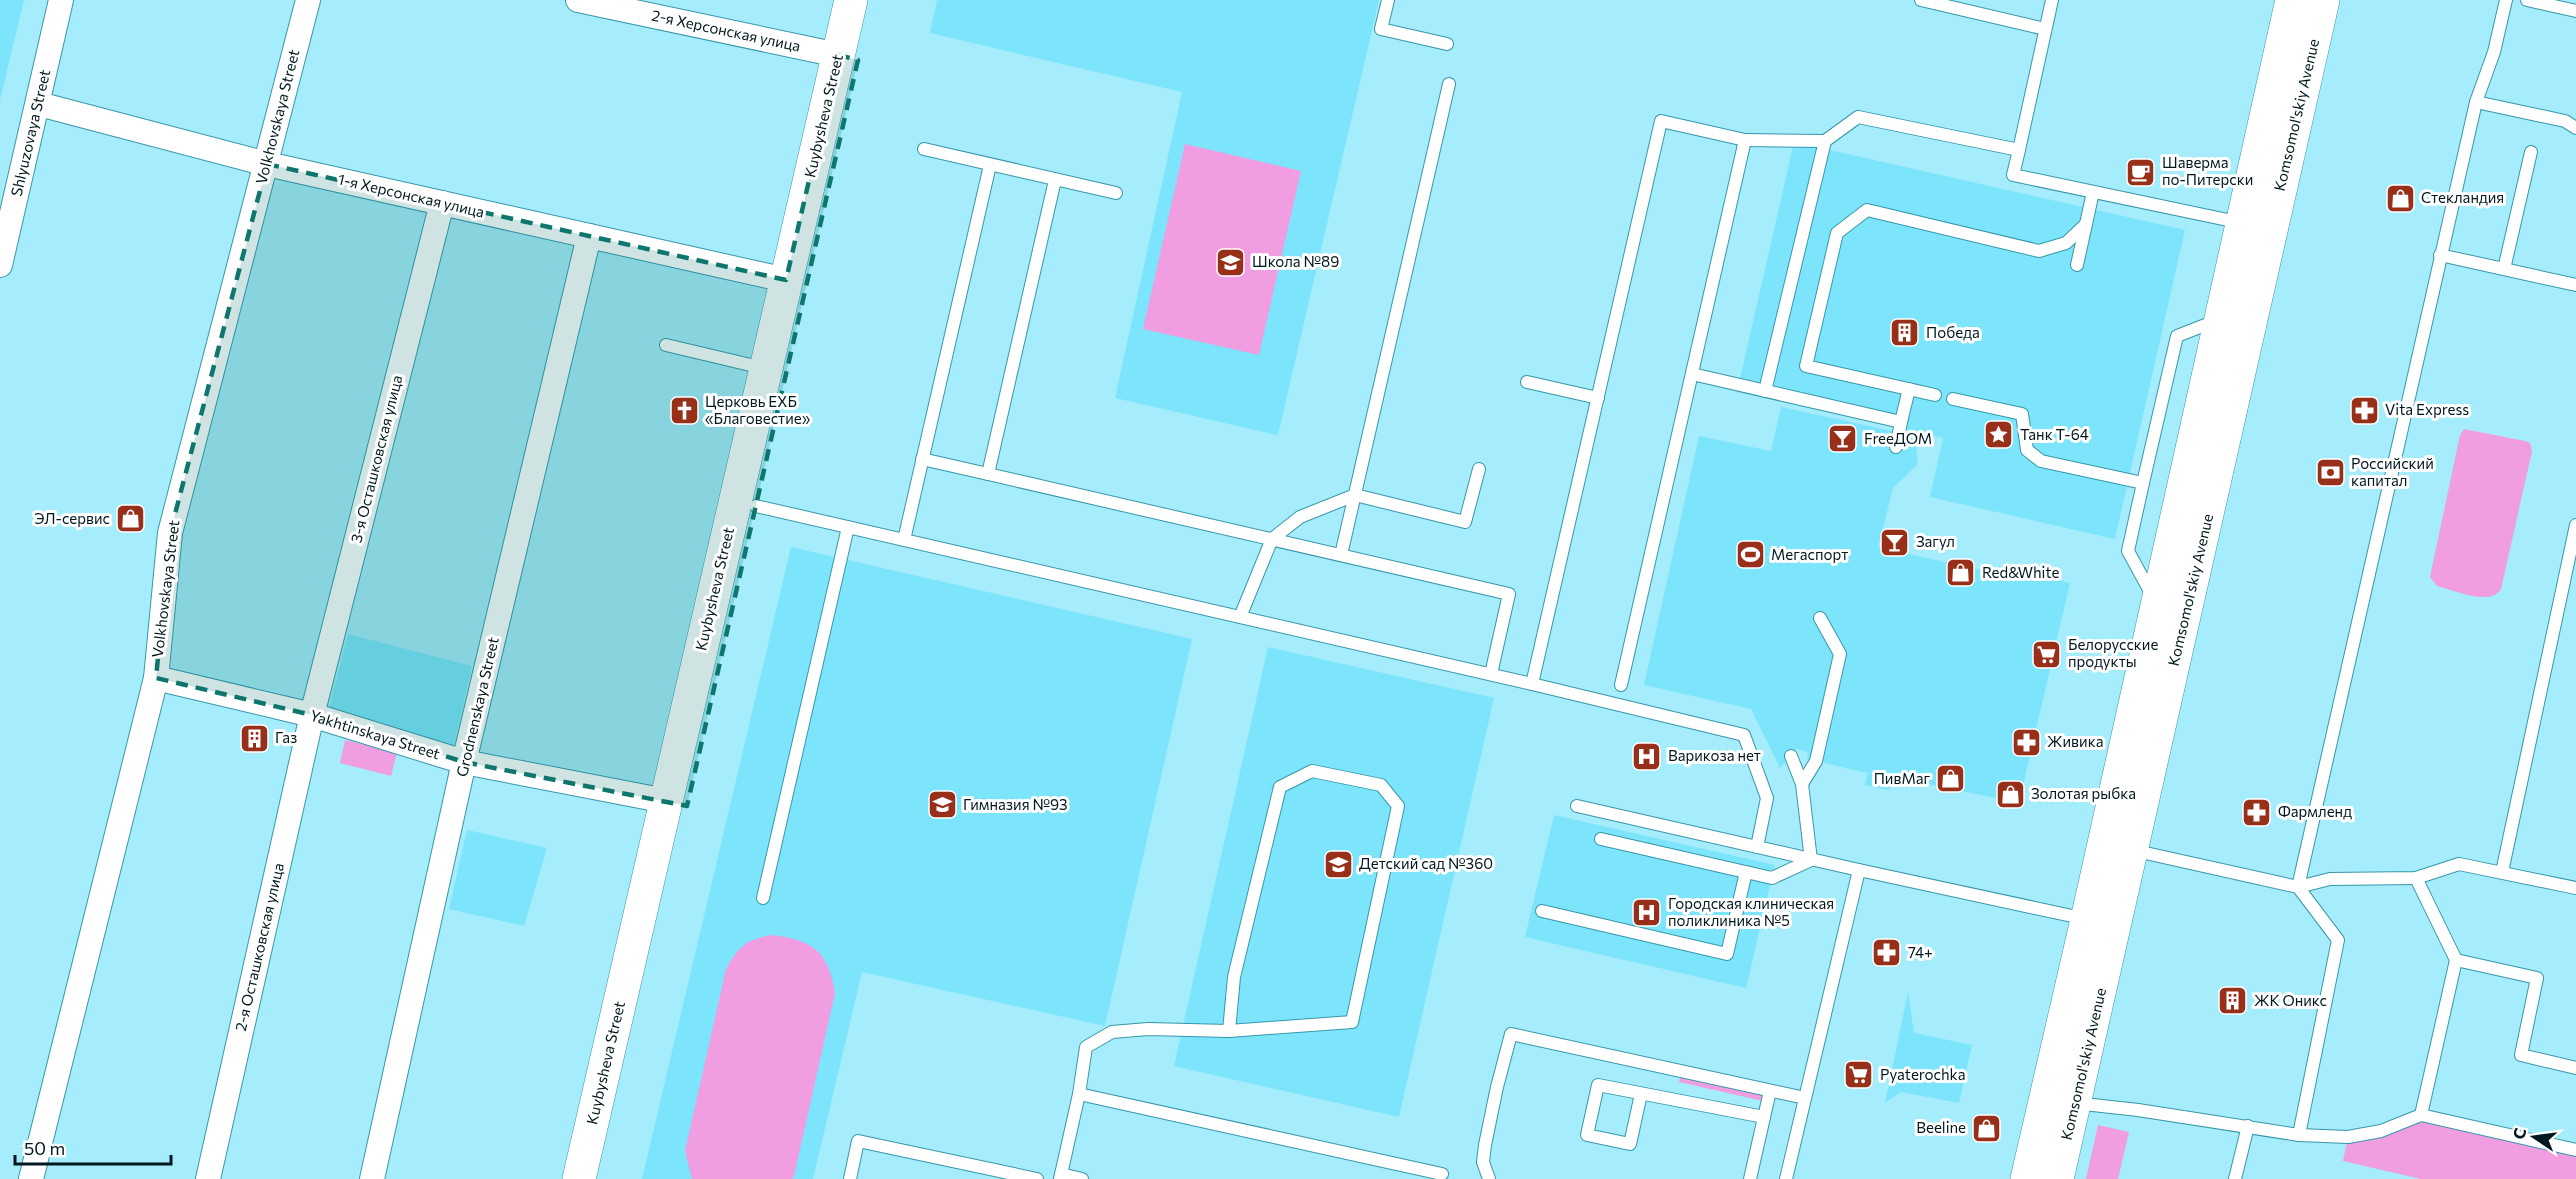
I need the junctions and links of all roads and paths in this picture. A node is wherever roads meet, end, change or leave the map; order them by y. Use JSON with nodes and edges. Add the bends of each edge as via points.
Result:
{"nodes":[{"id":1,"x":61,"y":0,"type":"edge"},
{"id":2,"x":308,"y":0,"type":"edge"},
{"id":3,"x":578,"y":0,"type":"edge"},
{"id":4,"x":851,"y":0,"type":"edge"},
{"id":5,"x":872,"y":0,"type":"edge"},
{"id":6,"x":1388,"y":0,"type":"edge"},
{"id":7,"x":1921,"y":0,"type":"edge"},
{"id":8,"x":2052,"y":0,"type":"edge"},
{"id":9,"x":2292,"y":0,"type":"edge"},
{"id":10,"x":2314,"y":0,"type":"edge"},
{"id":11,"x":2323,"y":0,"type":"edge"},
{"id":12,"x":2506,"y":0,"type":"edge"},
{"id":13,"x":2527,"y":0,"type":"edge"},
{"id":14,"x":2576,"y":11,"type":"edge"},
{"id":15,"x":2045,"y":29,"type":"junction"},
{"id":16,"x":1447,"y":44,"type":"dead end"},
{"id":17,"x":848,"y":57,"type":"junction"},
{"id":18,"x":2309,"y":65,"type":"junction"},
{"id":19,"x":1449,"y":84,"type":"dead end"},
{"id":20,"x":2476,"y":102,"type":"junction"},
{"id":21,"x":39,"y":104,"type":"junction"},
{"id":22,"x":2576,"y":128,"type":"edge"},
{"id":23,"x":1745,"y":140,"type":"junction"},
{"id":24,"x":1825,"y":141,"type":"junction"},
{"id":25,"x":924,"y":148,"type":"dead end"},
{"id":26,"x":2019,"y":150,"type":"junction"},
{"id":27,"x":2531,"y":152,"type":"dead end"},
{"id":28,"x":267,"y":164,"type":"junction"},
{"id":29,"x":990,"y":165,"type":"junction"},
{"id":30,"x":1056,"y":180,"type":"junction"},
{"id":31,"x":2093,"y":192,"type":"junction"},
{"id":32,"x":1116,"y":193,"type":"dead end"},
{"id":33,"x":442,"y":203,"type":"junction"},
{"id":34,"x":2243,"y":223,"type":"junction"},
{"id":35,"x":2086,"y":224,"type":"junction"},
{"id":36,"x":589,"y":236,"type":"junction"},
{"id":37,"x":2440,"y":255,"type":"junction"},
{"id":38,"x":0,"y":265,"type":"edge"},
{"id":39,"x":2077,"y":265,"type":"dead end"},
{"id":40,"x":2504,"y":269,"type":"junction"},
{"id":41,"x":796,"y":283,"type":"junction"},
{"id":42,"x":2576,"y":285,"type":"edge"},
{"id":43,"x":2222,"y":318,"type":"junction"},
{"id":44,"x":666,"y":345,"type":"dead end"},
{"id":45,"x":766,"y":369,"type":"junction"},
{"id":46,"x":1692,"y":374,"type":"junction"},
{"id":47,"x":1527,"y":382,"type":"dead end"},
{"id":48,"x":1909,"y":389,"type":"junction"},
{"id":49,"x":1765,"y":391,"type":"junction"},
{"id":50,"x":1935,"y":395,"type":"dead end"},
{"id":51,"x":1598,"y":398,"type":"junction"},
{"id":52,"x":1953,"y":399,"type":"dead end"},
{"id":53,"x":1901,"y":422,"type":"junction"},
{"id":54,"x":1896,"y":447,"type":"dead end"},
{"id":55,"x":922,"y":459,"type":"junction"},
{"id":56,"x":1479,"y":469,"type":"dead end"},
{"id":57,"x":988,"y":474,"type":"junction"},
{"id":58,"x":2143,"y":483,"type":"junction"},
{"id":59,"x":1355,"y":495,"type":"junction"},
{"id":60,"x":746,"y":504,"type":"junction"},
{"id":61,"x":2576,"y":525,"type":"edge"},
{"id":62,"x":848,"y":527,"type":"junction"},
{"id":63,"x":1272,"y":539,"type":"junction"},
{"id":64,"x":904,"y":540,"type":"junction"},
{"id":65,"x":1341,"y":555,"type":"junction"},
{"id":66,"x":2157,"y":603,"type":"junction"},
{"id":67,"x":1240,"y":617,"type":"junction"},
{"id":68,"x":1820,"y":618,"type":"dead end"},
{"id":69,"x":1491,"y":674,"type":"junction"},
{"id":70,"x":156,"y":678,"type":"junction"},
{"id":71,"x":1532,"y":684,"type":"junction"},
{"id":72,"x":1622,"y":685,"type":"dead end"},
{"id":73,"x":312,"y":715,"type":"junction"},
{"id":74,"x":1791,"y":756,"type":"dead end"},
{"id":75,"x":464,"y":762,"type":"junction"},
{"id":76,"x":1802,"y":784,"type":"junction"},
{"id":77,"x":677,"y":804,"type":"junction"},
{"id":78,"x":1577,"y":806,"type":"dead end"},
{"id":79,"x":1601,"y":839,"type":"dead end"},
{"id":80,"x":1757,"y":847,"type":"junction"},
{"id":81,"x":2132,"y":850,"type":"junction"},
{"id":82,"x":1811,"y":860,"type":"junction"},
{"id":83,"x":1859,"y":870,"type":"junction"},
{"id":84,"x":1746,"y":872,"type":"junction"},
{"id":85,"x":2502,"y":872,"type":"junction"},
{"id":86,"x":2416,"y":878,"type":"junction"},
{"id":87,"x":2298,"y":887,"type":"junction"},
{"id":88,"x":2576,"y":888,"type":"edge"},
{"id":89,"x":763,"y":898,"type":"dead end"},
{"id":90,"x":1542,"y":911,"type":"dead end"},
{"id":91,"x":2088,"y":920,"type":"junction"},
{"id":92,"x":2456,"y":960,"type":"junction"},
{"id":93,"x":1229,"y":1031,"type":"junction"},
{"id":94,"x":2576,"y":1068,"type":"edge"},
{"id":95,"x":1770,"y":1090,"type":"junction"},
{"id":96,"x":1079,"y":1094,"type":"junction"},
{"id":97,"x":1641,"y":1094,"type":"junction"},
{"id":98,"x":1805,"y":1098,"type":"junction"},
{"id":99,"x":2075,"y":1103,"type":"junction"},
{"id":100,"x":2421,"y":1115,"type":"junction"},
{"id":101,"x":1764,"y":1118,"type":"junction"},
{"id":102,"x":2248,"y":1126,"type":"junction"},
{"id":103,"x":2299,"y":1135,"type":"junction"},
{"id":104,"x":2576,"y":1150,"type":"edge"},
{"id":105,"x":1442,"y":1174,"type":"dead end"},
{"id":106,"x":1060,"y":1177,"type":"edge"},
{"id":107,"x":31,"y":1179,"type":"edge"},
{"id":108,"x":207,"y":1179,"type":"edge"},
{"id":109,"x":372,"y":1179,"type":"edge"},
{"id":110,"x":579,"y":1179,"type":"edge"},
{"id":111,"x":602,"y":1179,"type":"edge"},
{"id":112,"x":850,"y":1179,"type":"edge"},
{"id":113,"x":1037,"y":1179,"type":"edge"},
{"id":114,"x":1082,"y":1179,"type":"edge"},
{"id":115,"x":1490,"y":1179,"type":"edge"},
{"id":116,"x":1749,"y":1179,"type":"edge"},
{"id":117,"x":1786,"y":1179,"type":"edge"},
{"id":118,"x":2027,"y":1179,"type":"edge"},
{"id":119,"x":2057,"y":1179,"type":"edge"},
{"id":120,"x":2235,"y":1179,"type":"edge"}],
"edges":[{"from":1,"to":21,"type":"street","name":"Shlyuzovaya Street"},
{"from":2,"to":28,"type":"street","name":"Volkhovskaya Street"},
{"from":3,"to":17,"type":"street","name":"2-я Херсонская улица"},
{"from":4,"to":17,"type":"main road","name":"Kuybysheva Street"},
{"from":5,"to":17,"type":"main road","name":"Kuybysheva Street"},
{"from":6,"to":16,"type":"lane","via":[[1381,29]]},
{"from":7,"to":15,"type":"lane"},
{"from":8,"to":15,"type":"lane"},
{"from":9,"to":34,"type":"main road","name":"Komsomol'skiy Avenue"},
{"from":10,"to":18,"type":"main road","via":[[2308,26]]},
{"from":11,"to":18,"type":"main road","name":"Komsomol'skiy Avenue"},
{"from":12,"to":20,"type":"lane","via":[[2494,52]]},
{"from":13,"to":14,"type":"lane"},
{"from":15,"to":26,"type":"lane"},
{"from":17,"to":41,"type":"main road","name":"Kuybysheva Street"},
{"from":18,"to":81,"type":"main road","name":"Komsomol'skiy Avenue"},
{"from":19,"to":59,"type":"lane"},
{"from":20,"to":22,"type":"lane","via":[[2565,121]]},
{"from":20,"to":37,"type":"lane"},
{"from":21,"to":28,"type":"street","name":"1-я Херсонская улица"},
{"from":21,"to":38,"type":"street","name":"Shlyuzovaya Street"},
{"from":23,"to":24,"type":"lane"},
{"from":23,"to":46,"type":"lane"},
{"from":23,"to":51,"type":"lane","via":[[1661,121]]},
{"from":24,"to":26,"type":"lane","via":[[1858,117]]},
{"from":24,"to":49,"type":"lane"},
{"from":25,"to":29,"type":"lane"},
{"from":26,"to":31,"type":"lane","via":[[2013,175]]},
{"from":27,"to":40,"type":"lane"},
{"from":28,"to":33,"type":"street","name":"1-я Херсонская улица"},
{"from":28,"to":70,"type":"street","name":"Volkhovskaya Street","via":[[170,533]]},
{"from":29,"to":30,"type":"lane"},
{"from":29,"to":55,"type":"lane"},
{"from":30,"to":32,"type":"lane"},
{"from":30,"to":57,"type":"lane"},
{"from":31,"to":34,"type":"lane"},
{"from":31,"to":35,"type":"lane"},
{"from":33,"to":36,"type":"street","name":"1-я Херсонская улица"},
{"from":33,"to":73,"type":"street","name":"3-я Осташковская улица"},
{"from":34,"to":43,"type":"main road","name":"Komsomol'skiy Avenue"},
{"from":35,"to":39,"type":"lane"},
{"from":35,"to":48,"type":"lane","via":[[2066,243],[2039,250],[1867,210],[1837,233],[1806,366]]},
{"from":36,"to":41,"type":"street","name":"1-я Херсонская улица"},
{"from":36,"to":75,"type":"street","name":"Grodnenskaya Street"},
{"from":37,"to":40,"type":"lane"},
{"from":37,"to":87,"type":"lane"},
{"from":40,"to":42,"type":"lane"},
{"from":41,"to":45,"type":"main road","name":"Kuybysheva Street"},
{"from":41,"to":60,"type":"main road","name":"Kuybysheva Street"},
{"from":43,"to":58,"type":"lane","via":[[2177,336]]},
{"from":43,"to":66,"type":"main road","name":"Komsomol'skiy Avenue"},
{"from":44,"to":45,"type":"lane"},
{"from":45,"to":60,"type":"main road","name":"Kuybysheva Street"},
{"from":46,"to":49,"type":"lane"},
{"from":46,"to":72,"type":"lane"},
{"from":47,"to":51,"type":"lane"},
{"from":48,"to":50,"type":"lane"},
{"from":48,"to":53,"type":"lane"},
{"from":49,"to":53,"type":"lane"},
{"from":51,"to":71,"type":"lane"},
{"from":52,"to":58,"type":"lane","via":[[2022,414],[2027,450],[2041,461],[2052,457]]},
{"from":53,"to":54,"type":"lane"},
{"from":55,"to":57,"type":"lane"},
{"from":55,"to":64,"type":"lane"},
{"from":56,"to":59,"type":"lane","via":[[1465,522]]},
{"from":57,"to":63,"type":"lane"},
{"from":58,"to":66,"type":"lane","via":[[2128,551]]},
{"from":59,"to":63,"type":"lane","via":[[1300,517]]},
{"from":59,"to":65,"type":"lane"},
{"from":60,"to":62,"type":"lane"},
{"from":60,"to":77,"type":"main road","name":"Kuybysheva Street"},
{"from":61,"to":85,"type":"lane"},
{"from":62,"to":64,"type":"lane"},
{"from":62,"to":89,"type":"lane"},
{"from":63,"to":65,"type":"lane"},
{"from":63,"to":67,"type":"lane"},
{"from":64,"to":67,"type":"lane"},
{"from":65,"to":69,"type":"lane","via":[[1509,594]]},
{"from":66,"to":91,"type":"main road","name":"Komsomol'skiy Avenue"},
{"from":67,"to":69,"type":"lane"},
{"from":68,"to":76,"type":"lane","via":[[1840,654],[1816,761]]},
{"from":69,"to":71,"type":"lane"},
{"from":70,"to":73,"type":"street","name":"Yakhtinskaya Street"},
{"from":70,"to":107,"type":"street","name":"Volkhovskaya Street"},
{"from":71,"to":80,"type":"lane","via":[[1743,735],[1767,798]]},
{"from":73,"to":75,"type":"street","name":"Yakhtinskaya Street"},
{"from":73,"to":108,"type":"street","name":"2-я Осташковская улица"},
{"from":74,"to":76,"type":"lane"},
{"from":75,"to":77,"type":"street","name":"Yakhtinskaya Street"},
{"from":75,"to":109,"type":"street","name":"Grodnenskaya Street"},
{"from":76,"to":82,"type":"lane"},
{"from":77,"to":110,"type":"main road","name":"Kuybysheva Street"},
{"from":77,"to":111,"type":"main road","name":"Kuybysheva Street"},
{"from":78,"to":80,"type":"lane"},
{"from":79,"to":84,"type":"lane"},
{"from":80,"to":82,"type":"lane"},
{"from":81,"to":87,"type":"lane"},
{"from":81,"to":99,"type":"main road","name":"Komsomol'skiy Avenue"},
{"from":82,"to":83,"type":"lane"},
{"from":82,"to":84,"type":"lane","via":[[1772,878]]},
{"from":83,"to":91,"type":"lane"},
{"from":83,"to":98,"type":"lane"},
{"from":84,"to":90,"type":"lane","via":[[1727,954]]},
{"from":85,"to":86,"type":"lane","via":[[2459,864]]},
{"from":85,"to":88,"type":"lane"},
{"from":86,"to":87,"type":"lane","via":[[2330,879]]},
{"from":86,"to":92,"type":"lane"},
{"from":87,"to":103,"type":"lane","via":[[2338,940]]},
{"from":91,"to":118,"type":"main road","name":"Komsomol'skiy Avenue"},
{"from":92,"to":94,"type":"lane","via":[[2537,978],[2521,1055]]},
{"from":92,"to":100,"type":"lane"},
{"from":93,"to":93,"type":"lane","via":[[1353,1022],[1398,806],[1381,785],[1312,771],[1280,787],[1234,977]]},
{"from":93,"to":96,"type":"lane","via":[[1112,1032],[1086,1047]]},
{"from":95,"to":98,"type":"lane"},
{"from":95,"to":101,"type":"lane"},
{"from":95,"to":115,"type":"lane","via":[[1511,1034],[1485,1145],[1483,1162]]},
{"from":96,"to":105,"type":"lane"},
{"from":96,"to":106,"type":"lane"},
{"from":97,"to":97,"type":"lane","via":[[1598,1085],[1587,1135],[1630,1144]]},
{"from":97,"to":101,"type":"lane"},
{"from":98,"to":117,"type":"lane"},
{"from":99,"to":102,"type":"lane"},
{"from":99,"to":119,"type":"main road","name":"Komsomol'skiy Avenue"},
{"from":100,"to":103,"type":"lane","via":[[2381,1131],[2348,1137]]},
{"from":100,"to":104,"type":"lane"},
{"from":101,"to":116,"type":"lane"},
{"from":102,"to":103,"type":"lane"},
{"from":102,"to":120,"type":"lane"},
{"from":106,"to":114,"type":"lane"},
{"from":112,"to":113,"type":"lane","via":[[858,1141]]}]}
